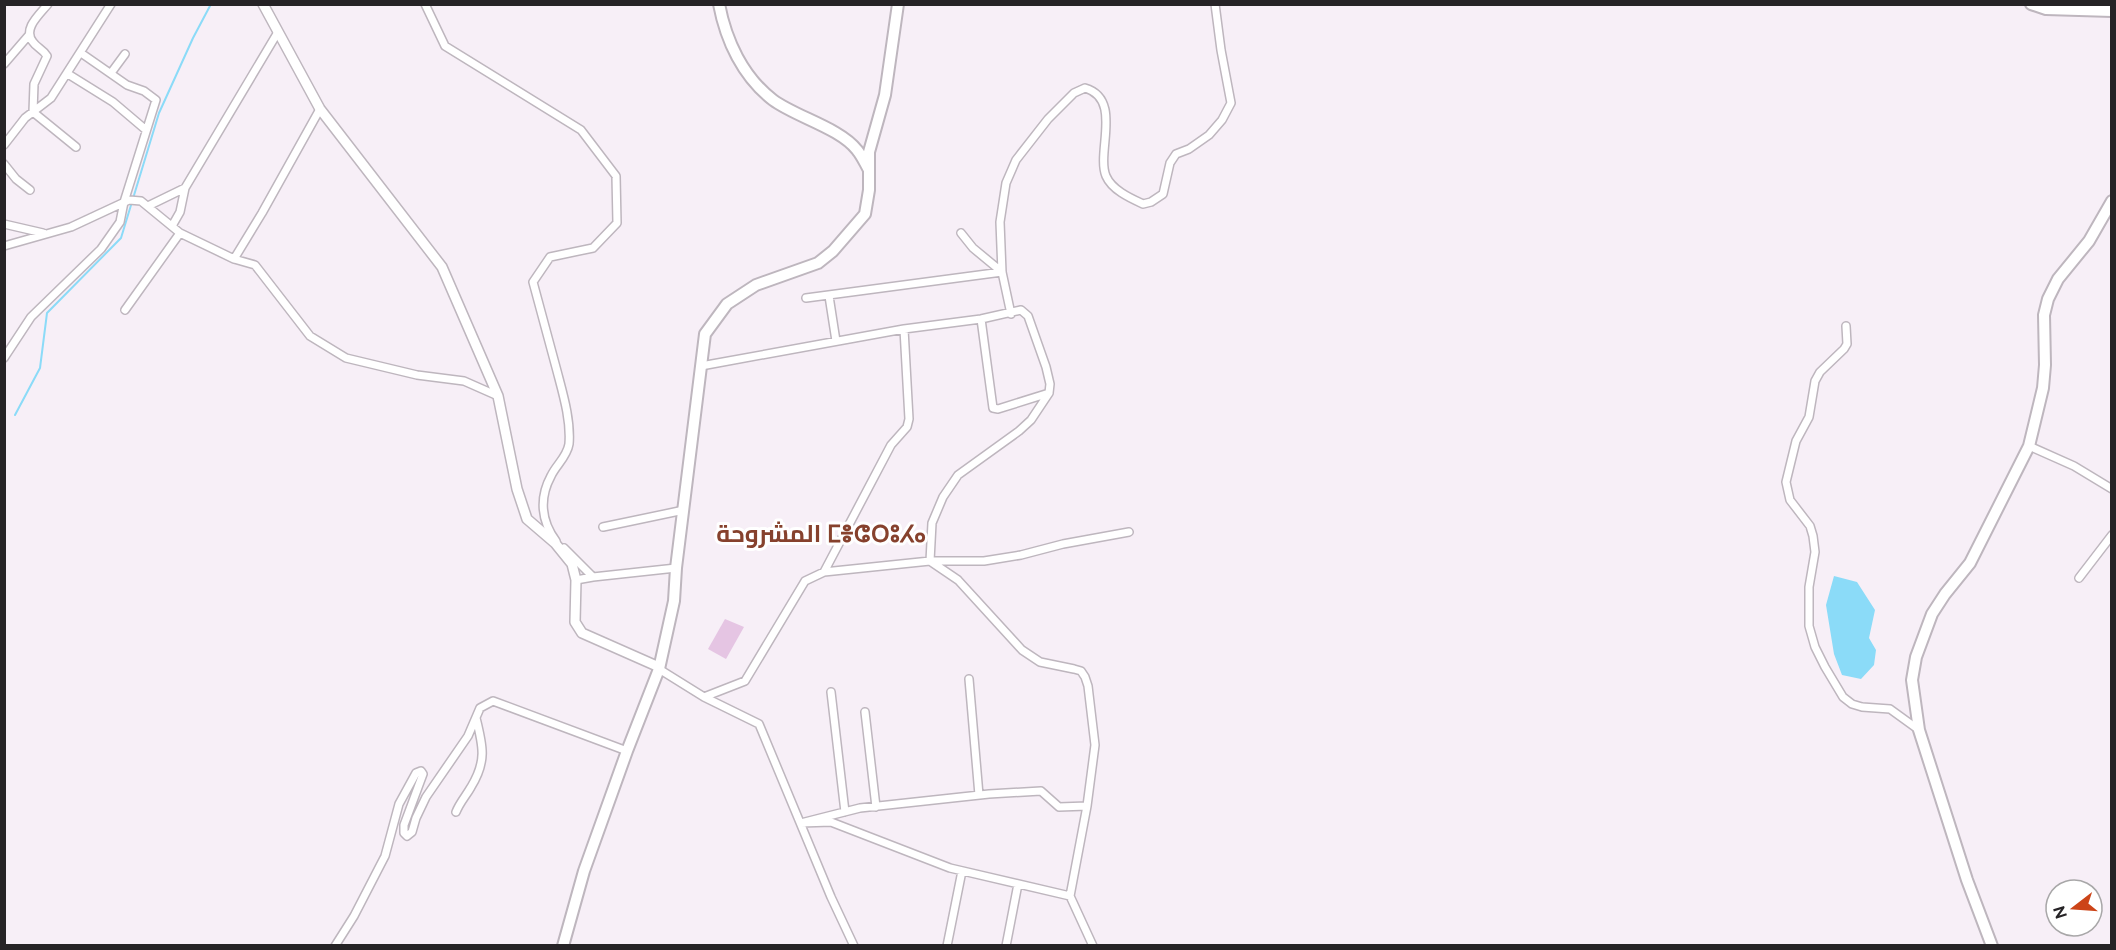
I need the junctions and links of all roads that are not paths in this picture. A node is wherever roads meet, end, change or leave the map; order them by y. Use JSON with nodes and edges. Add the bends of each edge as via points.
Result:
{"nodes":[{"id":1,"x":48,"y":4,"type":"edge"},
{"id":2,"x":111,"y":4,"type":"edge"},
{"id":3,"x":263,"y":4,"type":"edge"},
{"id":4,"x":425,"y":4,"type":"edge"},
{"id":5,"x":719,"y":4,"type":"edge"},
{"id":6,"x":898,"y":4,"type":"edge"},
{"id":7,"x":1215,"y":4,"type":"edge"},
{"id":8,"x":2031,"y":4,"type":"edge"},
{"id":9,"x":2112,"y":11,"type":"edge"},
{"id":10,"x":278,"y":32,"type":"junction"},
{"id":11,"x":29,"y":35,"type":"junction"},
{"id":12,"x":81,"y":53,"type":"junction"},
{"id":13,"x":125,"y":54,"type":"dead end"},
{"id":14,"x":4,"y":64,"type":"edge"},
{"id":15,"x":111,"y":73,"type":"junction"},
{"id":16,"x":68,"y":74,"type":"junction"},
{"id":17,"x":320,"y":110,"type":"junction"},
{"id":18,"x":33,"y":112,"type":"junction"},
{"id":19,"x":146,"y":130,"type":"junction"},
{"id":20,"x":4,"y":145,"type":"edge"},
{"id":21,"x":76,"y":147,"type":"dead end"},
{"id":22,"x":4,"y":164,"type":"edge"},
{"id":23,"x":869,"y":170,"type":"junction"},
{"id":24,"x":185,"y":188,"type":"junction"},
{"id":25,"x":30,"y":190,"type":"dead end"},
{"id":26,"x":126,"y":201,"type":"junction"},
{"id":27,"x":2112,"y":201,"type":"edge"},
{"id":28,"x":148,"y":206,"type":"junction"},
{"id":29,"x":4,"y":224,"type":"edge"},
{"id":30,"x":172,"y":226,"type":"junction"},
{"id":31,"x":180,"y":233,"type":"junction"},
{"id":32,"x":961,"y":233,"type":"dead end"},
{"id":33,"x":45,"y":234,"type":"junction"},
{"id":34,"x":4,"y":246,"type":"edge"},
{"id":35,"x":234,"y":259,"type":"junction"},
{"id":36,"x":1002,"y":272,"type":"junction"},
{"id":37,"x":830,"y":296,"type":"junction"},
{"id":38,"x":806,"y":298,"type":"dead end"},
{"id":39,"x":125,"y":310,"type":"dead end"},
{"id":40,"x":1011,"y":314,"type":"junction"},
{"id":41,"x":981,"y":319,"type":"junction"},
{"id":42,"x":1846,"y":326,"type":"dead end"},
{"id":43,"x":904,"y":329,"type":"junction"},
{"id":44,"x":836,"y":341,"type":"junction"},
{"id":45,"x":4,"y":358,"type":"edge"},
{"id":46,"x":701,"y":366,"type":"junction"},
{"id":47,"x":1049,"y":393,"type":"junction"},
{"id":48,"x":498,"y":396,"type":"junction"},
{"id":49,"x":2028,"y":446,"type":"junction"},
{"id":50,"x":2112,"y":489,"type":"edge"},
{"id":51,"x":684,"y":510,"type":"junction"},
{"id":52,"x":603,"y":526,"type":"dead end"},
{"id":53,"x":1129,"y":532,"type":"dead end"},
{"id":54,"x":2112,"y":536,"type":"edge"},
{"id":55,"x":930,"y":561,"type":"junction"},
{"id":56,"x":676,"y":568,"type":"junction"},
{"id":57,"x":824,"y":572,"type":"junction"},
{"id":58,"x":593,"y":577,"type":"junction"},
{"id":59,"x":2079,"y":578,"type":"dead end"},
{"id":60,"x":576,"y":580,"type":"junction"},
{"id":61,"x":659,"y":668,"type":"junction"},
{"id":62,"x":969,"y":679,"type":"dead end"},
{"id":63,"x":831,"y":692,"type":"dead end"},
{"id":64,"x":704,"y":697,"type":"junction"},
{"id":65,"x":865,"y":712,"type":"dead end"},
{"id":66,"x":476,"y":718,"type":"junction"},
{"id":67,"x":1919,"y":730,"type":"junction"},
{"id":68,"x":627,"y":751,"type":"junction"},
{"id":69,"x":979,"y":795,"type":"junction"},
{"id":70,"x":1087,"y":806,"type":"junction"},
{"id":71,"x":876,"y":807,"type":"junction"},
{"id":72,"x":456,"y":812,"type":"dead end"},
{"id":73,"x":845,"y":812,"type":"junction"},
{"id":74,"x":801,"y":823,"type":"junction"},
{"id":75,"x":962,"y":871,"type":"junction"},
{"id":76,"x":1018,"y":884,"type":"junction"},
{"id":77,"x":1070,"y":896,"type":"junction"},
{"id":78,"x":335,"y":945,"type":"edge"},
{"id":79,"x":562,"y":945,"type":"edge"},
{"id":80,"x":854,"y":945,"type":"edge"},
{"id":81,"x":947,"y":945,"type":"edge"},
{"id":82,"x":1006,"y":945,"type":"edge"},
{"id":83,"x":1093,"y":945,"type":"edge"},
{"id":84,"x":1992,"y":945,"type":"edge"}],
"edges":[{"from":1,"to":11,"type":"street","via":[[30,26]]},
{"from":2,"to":12,"type":"street"},
{"from":3,"to":10,"type":"main road"},
{"from":4,"to":58,"type":"street","via":[[445,46],[581,130],[616,176],[617,223],[593,248],[550,257],[532,282],[564,400],[569,443],[542,498],[543,513],[555,539]]},
{"from":5,"to":23,"type":"main road","via":[[735,54],[753,81],[773,100],[843,138],[856,149]]},
{"from":6,"to":23,"type":"main road","via":[[885,94],[869,152]]},
{"from":7,"to":36,"type":"street","via":[[1231,103],[1222,120],[1209,135],[1176,154],[1163,194],[1143,204],[1106,178],[1107,122],[1099,97],[1085,88],[1074,93],[1016,160],[1006,183],[1000,222]]},
{"from":8,"to":9,"type":"main road","via":[[2046,9]]},
{"from":10,"to":17,"type":"main road"},
{"from":10,"to":24,"type":"street"},
{"from":11,"to":14,"type":"street"},
{"from":11,"to":18,"type":"street","via":[[47,56],[34,84]]},
{"from":12,"to":15,"type":"street"},
{"from":12,"to":16,"type":"street"},
{"from":13,"to":15,"type":"street"},
{"from":15,"to":19,"type":"street","via":[[156,100]]},
{"from":16,"to":18,"type":"street","via":[[51,98]]},
{"from":16,"to":19,"type":"street","via":[[113,102]]},
{"from":17,"to":35,"type":"street"},
{"from":17,"to":48,"type":"main road","via":[[442,267]]},
{"from":18,"to":20,"type":"street"},
{"from":18,"to":21,"type":"street"},
{"from":19,"to":26,"type":"street"},
{"from":22,"to":25,"type":"street"},
{"from":23,"to":46,"type":"main road","via":[[865,214],[818,263],[756,285],[727,304],[705,334]]},
{"from":24,"to":28,"type":"street"},
{"from":24,"to":30,"type":"street","via":[[180,212]]},
{"from":26,"to":28,"type":"street","via":[[141,201]]},
{"from":26,"to":33,"type":"street","via":[[71,227]]},
{"from":26,"to":45,"type":"street","via":[[120,222],[101,249],[31,317]]},
{"from":27,"to":49,"type":"main road","via":[[2048,299],[2044,315],[2043,388]]},
{"from":28,"to":30,"type":"street"},
{"from":29,"to":33,"type":"street"},
{"from":30,"to":31,"type":"street"},
{"from":31,"to":35,"type":"street"},
{"from":31,"to":39,"type":"street"},
{"from":32,"to":36,"type":"street"},
{"from":33,"to":34,"type":"street"},
{"from":35,"to":48,"type":"street","via":[[255,265],[310,336],[346,358],[417,375],[464,381]]},
{"from":36,"to":37,"type":"street"},
{"from":36,"to":40,"type":"street"},
{"from":37,"to":38,"type":"street"},
{"from":37,"to":44,"type":"street"},
{"from":40,"to":41,"type":"street"},
{"from":40,"to":47,"type":"street","via":[[1021,310],[1028,316],[1046,367]]},
{"from":41,"to":43,"type":"street"},
{"from":41,"to":47,"type":"street","via":[[993,408]]},
{"from":42,"to":67,"type":"street","via":[[1844,350],[1815,381],[1809,417],[1796,441],[1786,482],[1790,500],[1813,536],[1809,626],[1815,647],[1843,697],[1862,707],[1890,709]]},
{"from":43,"to":44,"type":"street"},
{"from":43,"to":57,"type":"street","via":[[907,427],[891,445]]},
{"from":44,"to":46,"type":"street"},
{"from":46,"to":51,"type":"main road"},
{"from":47,"to":55,"type":"street","via":[[1025,425],[958,475],[932,523]]},
{"from":48,"to":60,"type":"main road","via":[[527,519],[572,564]]},
{"from":49,"to":50,"type":"street","via":[[2074,466]]},
{"from":49,"to":67,"type":"main road","via":[[1976,553],[1932,614],[1912,680]]},
{"from":51,"to":52,"type":"street"},
{"from":51,"to":56,"type":"main road"},
{"from":53,"to":55,"type":"street","via":[[984,561]]},
{"from":54,"to":59,"type":"street"},
{"from":55,"to":57,"type":"street"},
{"from":55,"to":70,"type":"street","via":[[958,580],[1022,650],[1041,662],[1081,671],[1085,677],[1095,745]]},
{"from":56,"to":58,"type":"street"},
{"from":56,"to":61,"type":"main road","via":[[674,601]]},
{"from":57,"to":64,"type":"street","via":[[805,582],[745,681]]},
{"from":58,"to":60,"type":"street"},
{"from":60,"to":61,"type":"main road","via":[[575,622],[582,633]]},
{"from":61,"to":64,"type":"street"},
{"from":61,"to":68,"type":"main road"},
{"from":62,"to":69,"type":"street"},
{"from":63,"to":73,"type":"street"},
{"from":64,"to":74,"type":"street","via":[[759,724]]},
{"from":65,"to":71,"type":"street"},
{"from":66,"to":68,"type":"street","via":[[480,708],[493,701]]},
{"from":66,"to":72,"type":"street","via":[[483,750],[480,773]]},
{"from":66,"to":78,"type":"street","via":[[426,797],[412,832],[406,836],[404,825],[423,774],[416,773],[399,804],[379,870]]},
{"from":67,"to":84,"type":"main road"},
{"from":68,"to":79,"type":"main road"},
{"from":69,"to":70,"type":"street","via":[[1041,791],[1059,807]]},
{"from":69,"to":71,"type":"street"},
{"from":70,"to":77,"type":"street"},
{"from":71,"to":73,"type":"street"},
{"from":73,"to":74,"type":"street"},
{"from":74,"to":75,"type":"street","via":[[831,822]]},
{"from":74,"to":80,"type":"street"},
{"from":75,"to":76,"type":"street"},
{"from":75,"to":81,"type":"street"},
{"from":76,"to":77,"type":"street"},
{"from":76,"to":82,"type":"street"},
{"from":77,"to":83,"type":"street"}]}
